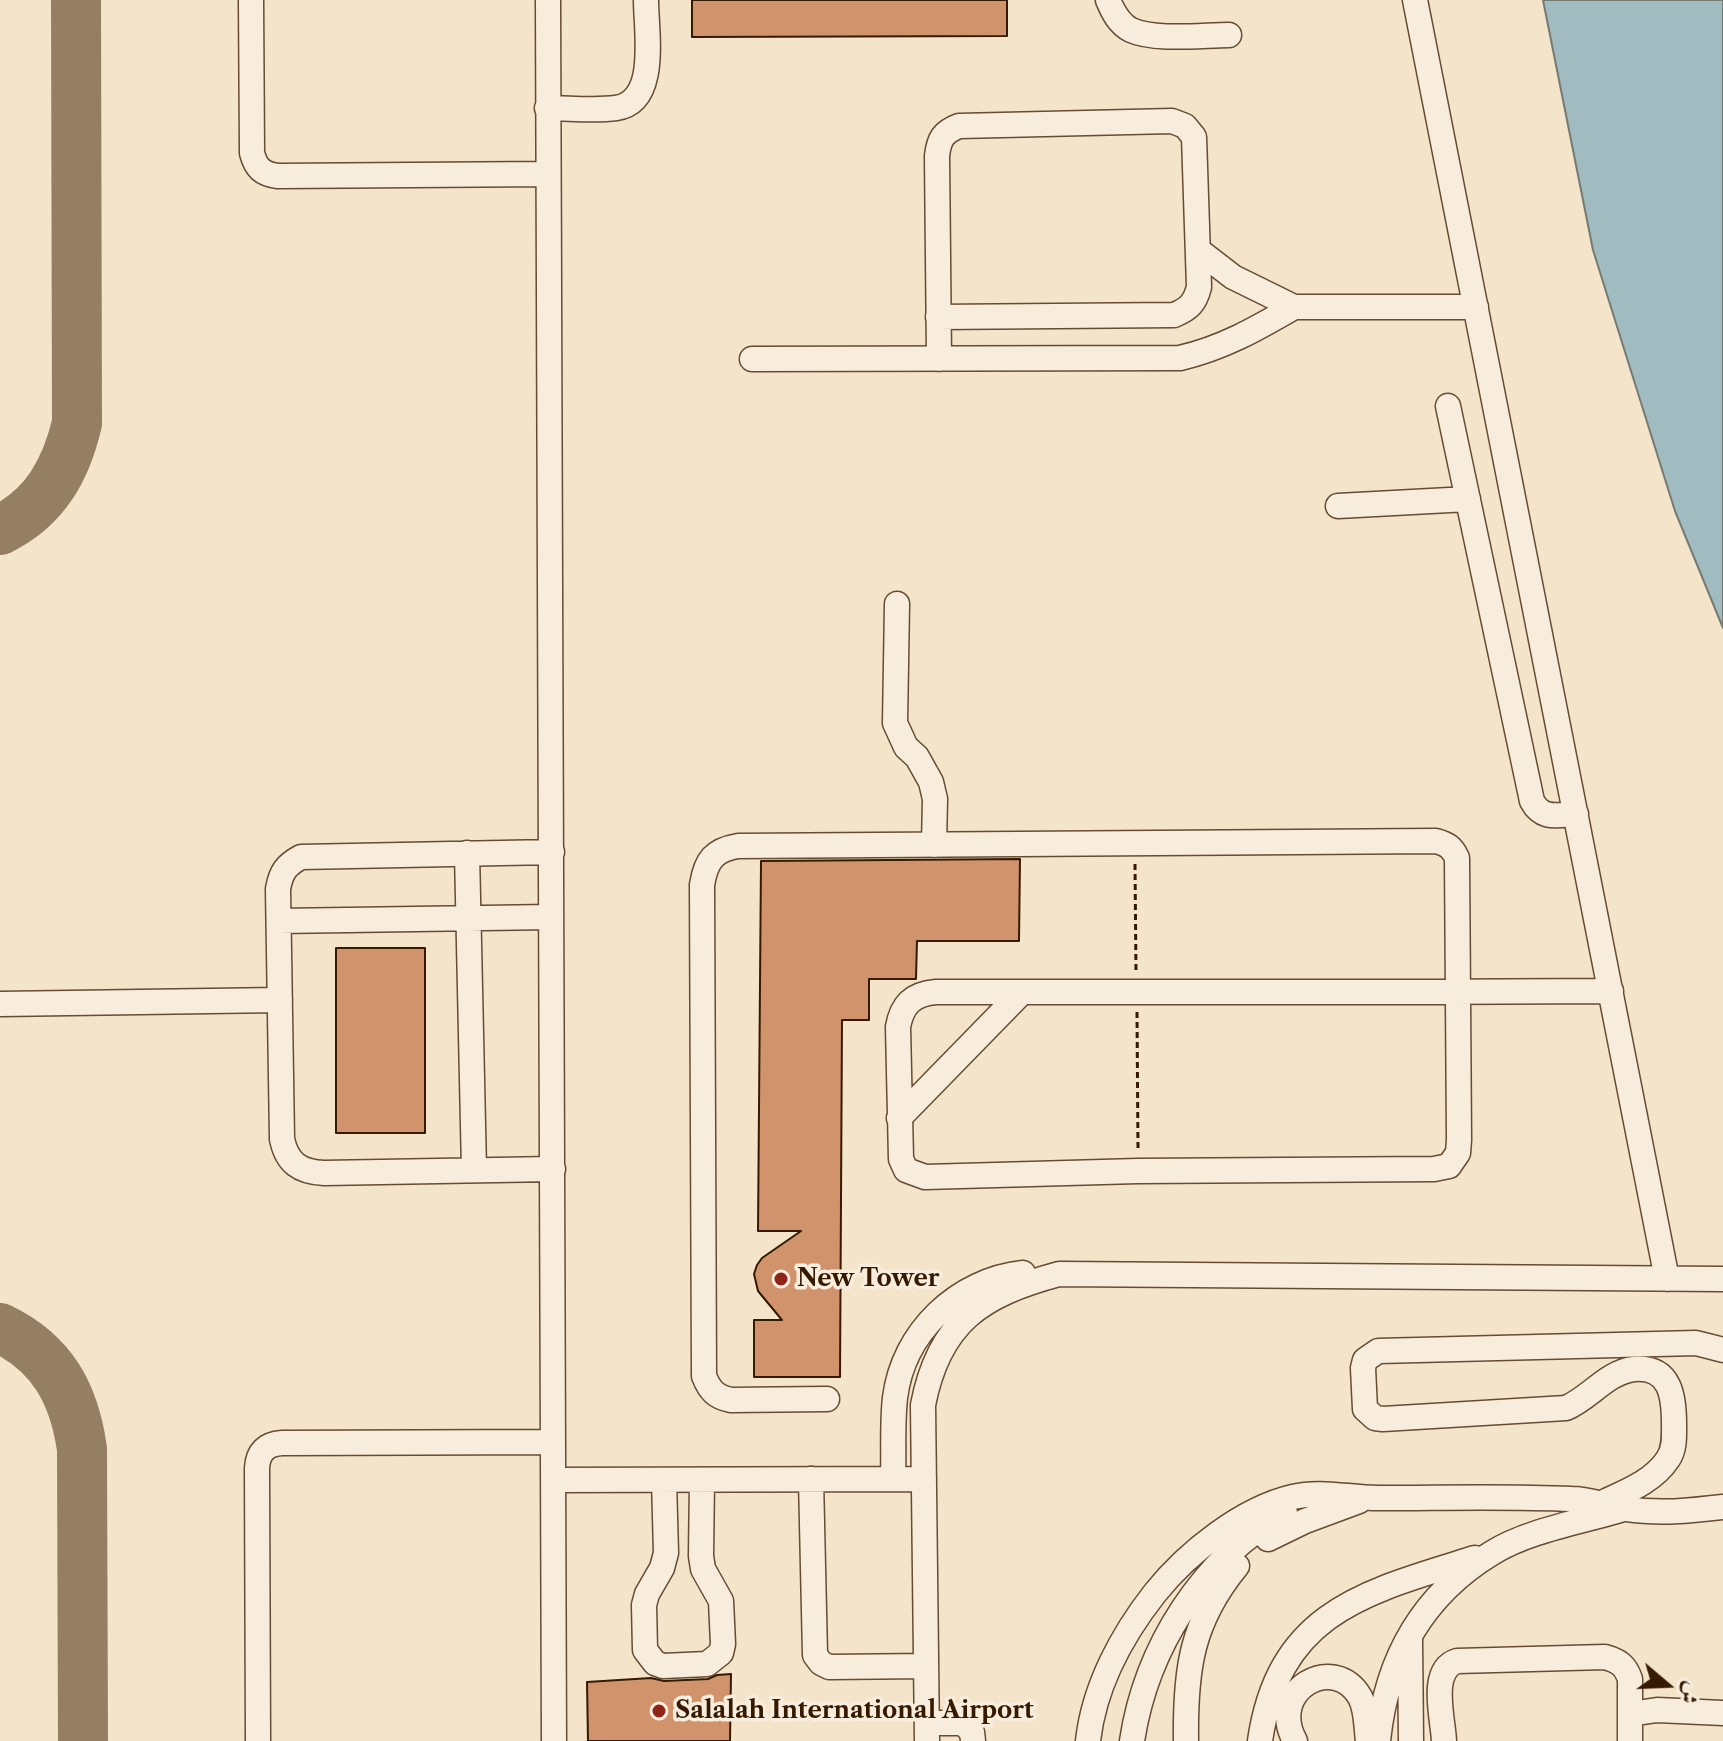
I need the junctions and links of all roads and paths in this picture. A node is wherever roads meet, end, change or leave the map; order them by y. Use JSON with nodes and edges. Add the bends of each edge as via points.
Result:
{"nodes":[{"id":1,"x":251,"y":0,"type":"edge"},
{"id":2,"x":548,"y":0,"type":"edge"},
{"id":3,"x":646,"y":0,"type":"edge"},
{"id":4,"x":1108,"y":0,"type":"edge"},
{"id":5,"x":1415,"y":0,"type":"edge"},
{"id":6,"x":1229,"y":35,"type":"dead end"},
{"id":7,"x":547,"y":108,"type":"junction"},
{"id":8,"x":547,"y":174,"type":"junction"},
{"id":9,"x":1198,"y":250,"type":"junction"},
{"id":10,"x":1294,"y":307,"type":"junction"},
{"id":11,"x":1476,"y":307,"type":"junction"},
{"id":12,"x":938,"y":317,"type":"junction"},
{"id":13,"x":752,"y":359,"type":"dead end"},
{"id":14,"x":939,"y":359,"type":"junction"},
{"id":15,"x":1448,"y":406,"type":"dead end"},
{"id":16,"x":1468,"y":499,"type":"junction"},
{"id":17,"x":1338,"y":506,"type":"dead end"},
{"id":18,"x":897,"y":604,"type":"dead end"},
{"id":19,"x":1576,"y":814,"type":"junction"},
{"id":20,"x":934,"y":845,"type":"junction"},
{"id":21,"x":552,"y":852,"type":"junction"},
{"id":22,"x":467,"y":853,"type":"junction"},
{"id":23,"x":551,"y":917,"type":"junction"},
{"id":24,"x":468,"y":918,"type":"junction"},
{"id":25,"x":279,"y":921,"type":"junction"},
{"id":26,"x":1611,"y":991,"type":"junction"},
{"id":27,"x":1022,"y":992,"type":"junction"},
{"id":28,"x":1458,"y":992,"type":"junction"},
{"id":29,"x":280,"y":1000,"type":"junction"},
{"id":30,"x":0,"y":1004,"type":"edge"},
{"id":31,"x":899,"y":1118,"type":"junction"},
{"id":32,"x":553,"y":1169,"type":"junction"},
{"id":33,"x":474,"y":1170,"type":"junction"},
{"id":34,"x":1059,"y":1274,"type":"junction"},
{"id":35,"x":1667,"y":1279,"type":"junction"},
{"id":36,"x":1723,"y":1279,"type":"edge"},
{"id":37,"x":1723,"y":1350,"type":"edge"},
{"id":38,"x":827,"y":1399,"type":"dead end"},
{"id":39,"x":553,"y":1442,"type":"junction"},
{"id":40,"x":893,"y":1478,"type":"junction"},
{"id":41,"x":811,"y":1479,"type":"junction"},
{"id":42,"x":924,"y":1479,"type":"junction"},
{"id":43,"x":553,"y":1480,"type":"junction"},
{"id":44,"x":664,"y":1480,"type":"junction"},
{"id":45,"x":702,"y":1480,"type":"junction"},
{"id":46,"x":1359,"y":1497,"type":"junction"},
{"id":47,"x":1612,"y":1506,"type":"junction"},
{"id":48,"x":1723,"y":1507,"type":"edge"},
{"id":49,"x":1241,"y":1551,"type":"junction"},
{"id":50,"x":1493,"y":1552,"type":"junction"},
{"id":51,"x":662,"y":1568,"type":"junction"},
{"id":52,"x":703,"y":1569,"type":"junction"},
{"id":53,"x":1410,"y":1633,"type":"junction"},
{"id":54,"x":926,"y":1666,"type":"junction"},
{"id":55,"x":1723,"y":1713,"type":"edge"},
{"id":56,"x":1630,"y":1714,"type":"junction"},
{"id":57,"x":927,"y":1732,"type":"edge"},
{"id":58,"x":258,"y":1741,"type":"edge"},
{"id":59,"x":554,"y":1741,"type":"edge"},
{"id":60,"x":973,"y":1741,"type":"edge"},
{"id":61,"x":1088,"y":1741,"type":"edge"},
{"id":62,"x":1132,"y":1741,"type":"edge"},
{"id":63,"x":1186,"y":1741,"type":"edge"},
{"id":64,"x":1260,"y":1741,"type":"edge"},
{"id":65,"x":1295,"y":1741,"type":"edge"},
{"id":66,"x":1368,"y":1741,"type":"edge"},
{"id":67,"x":1378,"y":1741,"type":"edge"},
{"id":68,"x":1411,"y":1741,"type":"edge"},
{"id":69,"x":1444,"y":1741,"type":"edge"},
{"id":70,"x":1630,"y":1741,"type":"edge"}],
"edges":[{"from":1,"to":8,"type":"street","via":[[252,153],[265,174]]},
{"from":2,"to":7,"type":"street"},
{"from":3,"to":7,"type":"street","via":[[646,75],[643,90],[632,103],[617,108]]},
{"from":4,"to":6,"type":"street","via":[[1114,15],[1131,30]]},
{"from":5,"to":11,"type":"street"},
{"from":7,"to":8,"type":"street"},
{"from":8,"to":21,"type":"street"},
{"from":9,"to":10,"type":"street","via":[[1233,277]]},
{"from":9,"to":12,"type":"street","via":[[1196,300],[1174,315]]},
{"from":9,"to":12,"type":"street","via":[[1196,152],[1194,137],[1185,126],[1172,121],[959,126],[946,131],[937,156]]},
{"from":10,"to":11,"type":"street"},
{"from":10,"to":14,"type":"street","via":[[1237,340],[1180,358]]},
{"from":11,"to":19,"type":"street"},
{"from":12,"to":14,"type":"street"},
{"from":13,"to":14,"type":"street"},
{"from":15,"to":16,"type":"street"},
{"from":16,"to":17,"type":"street"},
{"from":16,"to":19,"type":"street","via":[[1532,801],[1544,815]]},
{"from":18,"to":20,"type":"street","via":[[895,723],[931,782]]},
{"from":19,"to":26,"type":"street"},
{"from":20,"to":28,"type":"street","via":[[1446,843],[1457,858]]},
{"from":20,"to":38,"type":"street","via":[[724,848],[712,857],[702,885],[704,1376],[718,1397],[731,1400]]},
{"from":21,"to":22,"type":"street"},
{"from":21,"to":23,"type":"street"},
{"from":22,"to":24,"type":"street"},
{"from":22,"to":25,"type":"street","via":[[301,857],[281,875]]},
{"from":23,"to":24,"type":"street"},
{"from":23,"to":32,"type":"street"},
{"from":24,"to":25,"type":"street"},
{"from":24,"to":33,"type":"street"},
{"from":25,"to":29,"type":"street"},
{"from":26,"to":28,"type":"street"},
{"from":26,"to":35,"type":"street"},
{"from":27,"to":28,"type":"street"},
{"from":27,"to":31,"type":"street"},
{"from":27,"to":31,"type":"street","via":[[936,992],[911,999],[901,1011],[898,1027]]},
{"from":28,"to":31,"type":"street","via":[[1459,1140],[1449,1166],[925,1177],[906,1170],[901,1159]]},
{"from":29,"to":30,"type":"street"},
{"from":29,"to":33,"type":"street","via":[[282,1139],[295,1166],[309,1173]]},
{"from":32,"to":33,"type":"street"},
{"from":32,"to":39,"type":"street"},
{"from":34,"to":35,"type":"street"},
{"from":34,"to":40,"type":"street","via":[[1029,1272],[989,1279],[951,1300],[926,1326],[906,1359],[895,1397]]},
{"from":34,"to":42,"type":"street","via":[[994,1296],[967,1316],[946,1342],[923,1405]]},
{"from":35,"to":36,"type":"street"},
{"from":37,"to":47,"type":"street","via":[[1684,1343],[1378,1351],[1365,1360],[1365,1409],[1383,1419],[1566,1408],[1620,1373],[1647,1370],[1658,1375],[1674,1398],[1670,1457]]},
{"from":39,"to":43,"type":"street"},
{"from":39,"to":58,"type":"street","via":[[282,1443],[264,1449],[257,1468]]},
{"from":40,"to":41,"type":"street"},
{"from":40,"to":42,"type":"street"},
{"from":41,"to":45,"type":"street"},
{"from":41,"to":54,"type":"street","via":[[815,1655],[829,1667]]},
{"from":42,"to":54,"type":"street"},
{"from":43,"to":44,"type":"street"},
{"from":43,"to":59,"type":"street"},
{"from":44,"to":45,"type":"street"},
{"from":44,"to":51,"type":"street"},
{"from":45,"to":52,"type":"street"},
{"from":46,"to":47,"type":"street","via":[[1576,1499]]},
{"from":46,"to":49,"type":"street"},
{"from":46,"to":61,"type":"street","via":[[1320,1494],[1282,1500],[1198,1549],[1167,1578],[1118,1648]]},
{"from":47,"to":48,"type":"street","via":[[1682,1512]]},
{"from":47,"to":50,"type":"street"},
{"from":49,"to":62,"type":"street","via":[[1193,1595],[1167,1635],[1144,1689]]},
{"from":49,"to":63,"type":"street","via":[[1199,1629],[1187,1680]]},
{"from":50,"to":53,"type":"street","via":[[1437,1597]]},
{"from":50,"to":64,"type":"street","via":[[1377,1589],[1326,1618],[1284,1663],[1271,1688]]},
{"from":51,"to":52,"type":"street"},
{"from":51,"to":52,"type":"street","via":[[644,1605],[645,1650],[663,1666],[707,1664],[721,1653],[721,1601]]},
{"from":53,"to":67,"type":"street","via":[[1387,1686]]},
{"from":53,"to":68,"type":"street"},
{"from":54,"to":57,"type":"street"},
{"from":55,"to":56,"type":"street"},
{"from":56,"to":69,"type":"street","via":[[1630,1679],[1619,1661],[1457,1661],[1441,1675]]},
{"from":56,"to":70,"type":"street"},
{"from":57,"to":60,"type":"street","via":[[963,1723]]},
{"from":65,"to":66,"type":"street","via":[[1288,1727],[1290,1702],[1306,1683],[1318,1678],[1343,1681],[1361,1698]]}]}
